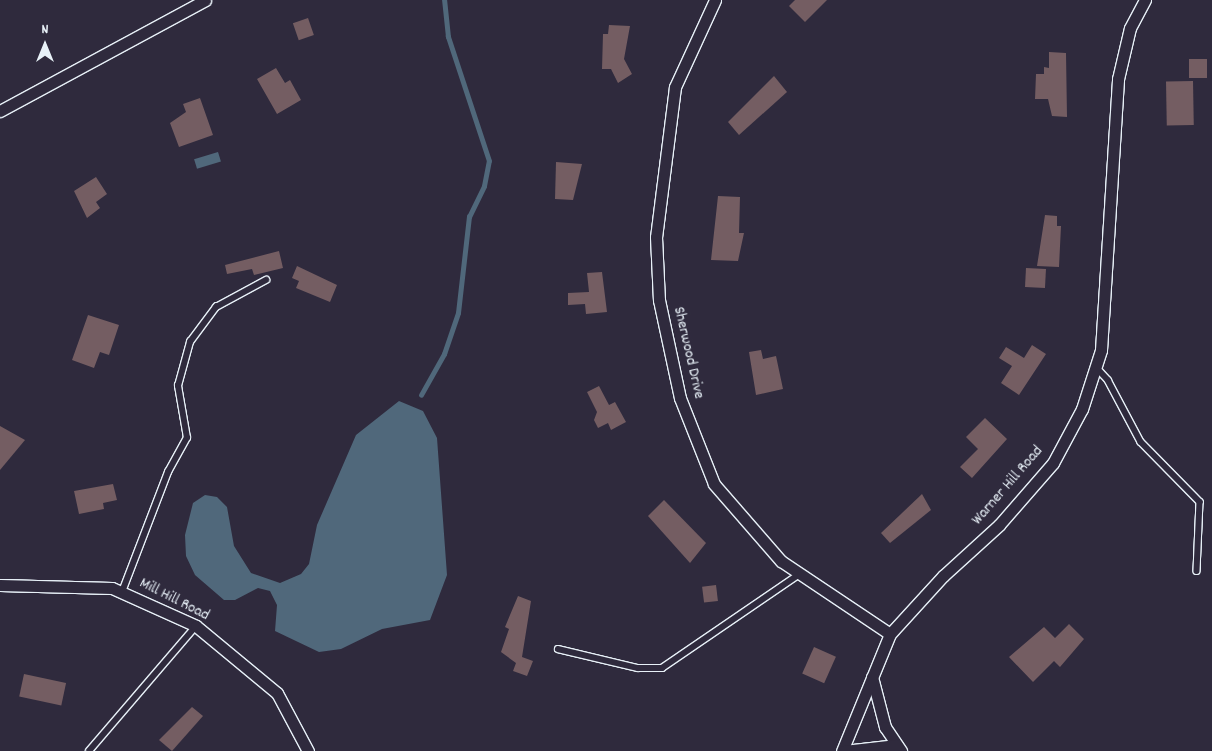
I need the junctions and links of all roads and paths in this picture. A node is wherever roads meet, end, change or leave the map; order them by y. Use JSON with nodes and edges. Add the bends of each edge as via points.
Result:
{"nodes":[{"id":1,"x":205,"y":0,"type":"edge"},
{"id":2,"x":715,"y":0,"type":"edge"},
{"id":3,"x":1146,"y":0,"type":"edge"},
{"id":4,"x":0,"y":111,"type":"edge"},
{"id":5,"x":266,"y":280,"type":"dead end"},
{"id":6,"x":1096,"y":367,"type":"junction"},
{"id":7,"x":1197,"y":571,"type":"dead end"},
{"id":8,"x":800,"y":574,"type":"junction"},
{"id":9,"x":0,"y":585,"type":"edge"},
{"id":10,"x":122,"y":592,"type":"junction"},
{"id":11,"x":196,"y":626,"type":"junction"},
{"id":12,"x":890,"y":634,"type":"junction"},
{"id":13,"x":558,"y":649,"type":"dead end"},
{"id":14,"x":872,"y":678,"type":"junction"},
{"id":15,"x":899,"y":748,"type":"edge"},
{"id":16,"x":89,"y":751,"type":"edge"},
{"id":17,"x":308,"y":751,"type":"edge"},
{"id":18,"x":843,"y":751,"type":"edge"}],
"edges":[{"from":1,"to":4,"type":"street"},
{"from":2,"to":8,"type":"street","name":"Sherwood Drive","via":[[675,87],[656,237],[659,300],[680,398],[714,484],[781,561]]},
{"from":3,"to":6,"type":"street","name":"Warner Hill Road","via":[[1130,28],[1118,79],[1111,224],[1101,350]]},
{"from":5,"to":10,"type":"lane","via":[[216,307],[190,342],[178,386],[187,438],[168,472]]},
{"from":6,"to":7,"type":"lane","via":[[1108,380],[1141,442],[1167,473],[1200,502]]},
{"from":6,"to":12,"type":"street","name":"Warner Hill Road","via":[[1082,409],[1052,463],[999,525],[943,576]]},
{"from":8,"to":12,"type":"street","name":"Sherwood Drive"},
{"from":8,"to":13,"type":"lane","via":[[662,668],[638,668]]},
{"from":9,"to":10,"type":"street","name":"Mill Hill Road","via":[[112,588]]},
{"from":10,"to":11,"type":"street","name":"Mill Hill Road"},
{"from":11,"to":16,"type":"lane"},
{"from":11,"to":17,"type":"street","name":"Mill Hill Road","via":[[277,693]]},
{"from":12,"to":14,"type":"street","name":"Warner Hill Road"},
{"from":14,"to":15,"type":"street","via":[[886,727]]},
{"from":14,"to":18,"type":"street","name":"Warner Hill Road"},
{"from":15,"to":18,"type":"street"}]}
